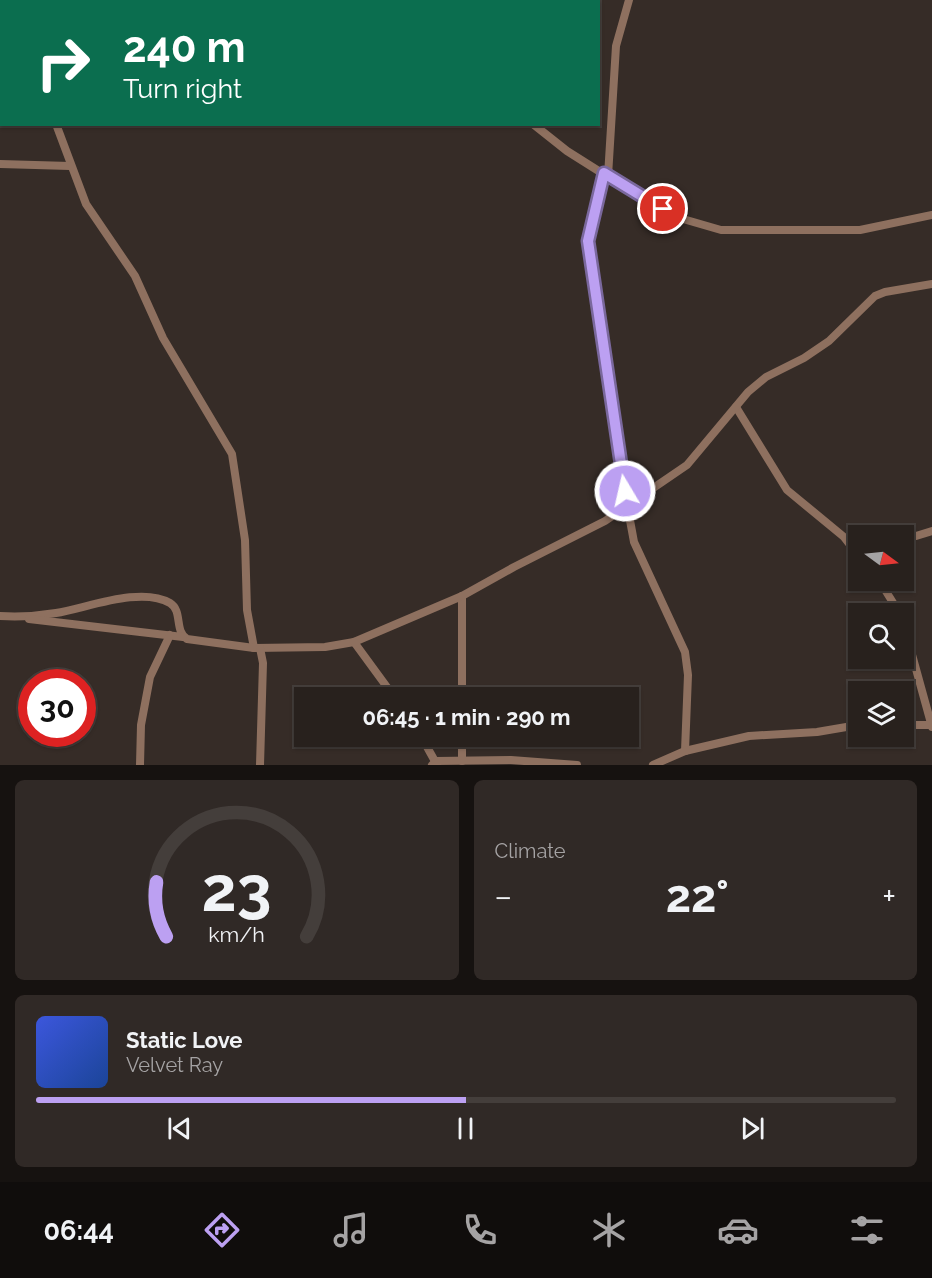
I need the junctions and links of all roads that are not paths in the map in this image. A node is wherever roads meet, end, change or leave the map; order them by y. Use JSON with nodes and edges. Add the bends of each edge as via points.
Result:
{"nodes":[{"id":1,"x":628,"y":0,"type":"edge"},
{"id":2,"x":57,"y":126,"type":"edge"},
{"id":3,"x":536,"y":126,"type":"edge"},
{"id":4,"x":0,"y":164,"type":"edge"},
{"id":5,"x":70,"y":166,"type":"junction"},
{"id":6,"x":606,"y":175,"type":"junction"},
{"id":7,"x":932,"y":215,"type":"edge"},
{"id":8,"x":932,"y":284,"type":"edge"},
{"id":9,"x":736,"y":407,"type":"junction"},
{"id":10,"x":628,"y":505,"type":"junction"},
{"id":11,"x":932,"y":531,"type":"edge"},
{"id":12,"x":914,"y":537,"type":"edge"},
{"id":13,"x":848,"y":542,"type":"edge"},
{"id":14,"x":462,"y":596,"type":"junction"},
{"id":15,"x":2,"y":616,"type":"edge"},
{"id":16,"x":170,"y":635,"type":"junction"},
{"id":17,"x":183,"y":637,"type":"junction"},
{"id":18,"x":354,"y":642,"type":"junction"},
{"id":19,"x":257,"y":648,"type":"junction"},
{"id":20,"x":914,"y":663,"type":"edge"},
{"id":21,"x":387,"y":687,"type":"edge"},
{"id":22,"x":462,"y":687,"type":"edge"},
{"id":23,"x":914,"y":725,"type":"edge"},
{"id":24,"x":931,"y":726,"type":"edge"},
{"id":25,"x":848,"y":727,"type":"edge"},
{"id":26,"x":426,"y":747,"type":"edge"},
{"id":27,"x":462,"y":747,"type":"edge"},
{"id":28,"x":685,"y":751,"type":"junction"},
{"id":29,"x":462,"y":761,"type":"junction"},
{"id":30,"x":435,"y":764,"type":"edge"},
{"id":31,"x":140,"y":765,"type":"edge"},
{"id":32,"x":260,"y":765,"type":"edge"},
{"id":33,"x":577,"y":765,"type":"edge"},
{"id":34,"x":653,"y":765,"type":"edge"}],
"edges":[{"from":1,"to":6,"type":"street","via":[[616,46]]},
{"from":2,"to":5,"type":"street"},
{"from":3,"to":6,"type":"street"},
{"from":4,"to":5,"type":"street"},
{"from":5,"to":19,"type":"street","via":[[86,204],[135,276],[163,338],[232,454],[245,540],[247,610]]},
{"from":6,"to":7,"type":"street","via":[[683,219],[720,230],[860,230]]},
{"from":6,"to":10,"type":"street","via":[[588,241]]},
{"from":8,"to":9,"type":"street","via":[[875,296],[829,341],[766,377]]},
{"from":9,"to":10,"type":"street","via":[[687,465]]},
{"from":9,"to":13,"type":"street","via":[[788,490]]},
{"from":10,"to":14,"type":"street"},
{"from":10,"to":28,"type":"street","via":[[634,543],[685,652]]},
{"from":11,"to":12,"type":"street"},
{"from":14,"to":18,"type":"street"},
{"from":14,"to":22,"type":"street"},
{"from":15,"to":16,"type":"street"},
{"from":15,"to":17,"type":"street","via":[[53,614],[146,596],[174,607]]},
{"from":16,"to":17,"type":"street"},
{"from":16,"to":31,"type":"street","via":[[150,677],[141,725]]},
{"from":17,"to":19,"type":"street"},
{"from":18,"to":19,"type":"street","via":[[325,647]]},
{"from":18,"to":21,"type":"street"},
{"from":19,"to":32,"type":"street","via":[[263,663]]},
{"from":20,"to":24,"type":"street"},
{"from":23,"to":24,"type":"street"},
{"from":25,"to":28,"type":"street","via":[[749,735]]},
{"from":26,"to":30,"type":"street"},
{"from":27,"to":29,"type":"street"},
{"from":28,"to":34,"type":"street"},
{"from":29,"to":30,"type":"street"},
{"from":29,"to":33,"type":"street"}]}
